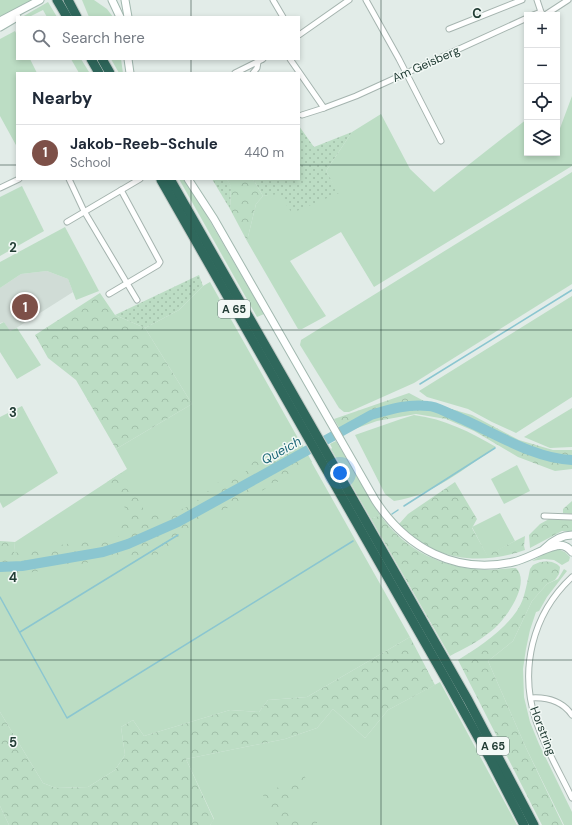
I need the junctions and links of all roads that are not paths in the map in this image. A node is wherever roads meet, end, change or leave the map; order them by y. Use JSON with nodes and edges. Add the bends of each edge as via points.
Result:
{"nodes":[{"id":1,"x":41,"y":0,"type":"edge"},
{"id":2,"x":58,"y":0,"type":"edge"},
{"id":3,"x":68,"y":0,"type":"edge"},
{"id":4,"x":112,"y":0,"type":"edge"},
{"id":5,"x":125,"y":0,"type":"edge"},
{"id":6,"x":273,"y":0,"type":"edge"},
{"id":7,"x":350,"y":0,"type":"edge"},
{"id":8,"x":366,"y":0,"type":"edge"},
{"id":9,"x":522,"y":0,"type":"edge"},
{"id":10,"x":537,"y":0,"type":"edge"},
{"id":11,"x":568,"y":0,"type":"edge"},
{"id":12,"x":541,"y":12,"type":"edge"},
{"id":13,"x":546,"y":12,"type":"edge"},
{"id":14,"x":18,"y":16,"type":"edge"},
{"id":15,"x":66,"y":16,"type":"edge"},
{"id":16,"x":76,"y":16,"type":"edge"},
{"id":17,"x":120,"y":16,"type":"edge"},
{"id":18,"x":128,"y":16,"type":"edge"},
{"id":19,"x":282,"y":16,"type":"edge"},
{"id":20,"x":16,"y":18,"type":"edge"},
{"id":21,"x":524,"y":19,"type":"edge"},
{"id":22,"x":0,"y":21,"type":"edge"},
{"id":23,"x":0,"y":27,"type":"edge"},
{"id":24,"x":448,"y":29,"type":"dead end"},
{"id":25,"x":300,"y":34,"type":"edge"},
{"id":26,"x":92,"y":60,"type":"edge"},
{"id":27,"x":103,"y":60,"type":"edge"},
{"id":28,"x":128,"y":60,"type":"edge"},
{"id":29,"x":260,"y":60,"type":"edge"},
{"id":30,"x":291,"y":60,"type":"edge"},
{"id":31,"x":98,"y":72,"type":"edge"},
{"id":32,"x":109,"y":72,"type":"edge"},
{"id":33,"x":130,"y":72,"type":"edge"},
{"id":34,"x":237,"y":72,"type":"edge"},
{"id":35,"x":254,"y":72,"type":"edge"},
{"id":36,"x":299,"y":72,"type":"edge"},
{"id":37,"x":300,"y":73,"type":"edge"},
{"id":38,"x":406,"y":73,"type":"junction"},
{"id":39,"x":324,"y":108,"type":"junction"},
{"id":40,"x":302,"y":115,"type":"dead end"},
{"id":41,"x":441,"y":141,"type":"dead end"},
{"id":42,"x":17,"y":180,"type":"edge"},
{"id":43,"x":69,"y":180,"type":"edge"},
{"id":44,"x":138,"y":180,"type":"edge"},
{"id":45,"x":165,"y":180,"type":"edge"},
{"id":46,"x":189,"y":180,"type":"edge"},
{"id":47,"x":0,"y":188,"type":"edge"},
{"id":48,"x":121,"y":190,"type":"junction"},
{"id":49,"x":84,"y":211,"type":"junction"},
{"id":50,"x":67,"y":222,"type":"dead end"},
{"id":51,"x":127,"y":283,"type":"junction"},
{"id":52,"x":109,"y":294,"type":"dead end"},
{"id":53,"x":137,"y":300,"type":"dead end"},
{"id":54,"x":322,"y":454,"type":"junction"},
{"id":55,"x":544,"y":516,"type":"dead end"},
{"id":56,"x":572,"y":517,"type":"edge"},
{"id":57,"x":572,"y":535,"type":"edge"},
{"id":58,"x":541,"y":552,"type":"junction"},
{"id":59,"x":572,"y":552,"type":"edge"},
{"id":60,"x":572,"y":577,"type":"edge"},
{"id":61,"x":531,"y":698,"type":"junction"},
{"id":62,"x":572,"y":715,"type":"edge"},
{"id":63,"x":572,"y":798,"type":"edge"},
{"id":64,"x":524,"y":825,"type":"edge"},
{"id":65,"x":534,"y":825,"type":"edge"}],
"edges":[{"from":1,"to":14,"type":"street"},
{"from":1,"to":22,"type":"street"},
{"from":2,"to":15,"type":"highway"},
{"from":3,"to":16,"type":"highway"},
{"from":4,"to":17,"type":"street"},
{"from":5,"to":18,"type":"street"},
{"from":6,"to":19,"type":"street"},
{"from":7,"to":25,"type":"street"},
{"from":8,"to":38,"type":"street"},
{"from":9,"to":24,"type":"street"},
{"from":10,"to":12,"type":"street"},
{"from":11,"to":13,"type":"street"},
{"from":20,"to":23,"type":"street"},
{"from":21,"to":38,"type":"street","name":"Am Geisberg"},
{"from":26,"to":31,"type":"highway"},
{"from":27,"to":32,"type":"highway"},
{"from":28,"to":33,"type":"street"},
{"from":29,"to":34,"type":"street"},
{"from":29,"to":35,"type":"street"},
{"from":30,"to":36,"type":"street"},
{"from":37,"to":39,"type":"street"},
{"from":38,"to":39,"type":"street","name":"Am Geisberg"},
{"from":38,"to":41,"type":"street"},
{"from":39,"to":40,"type":"street","name":"Am Geisberg"},
{"from":42,"to":47,"type":"street"},
{"from":43,"to":49,"type":"street"},
{"from":44,"to":48,"type":"street"},
{"from":45,"to":54,"type":"highway","number":"A 65"},
{"from":46,"to":58,"type":"street","via":[[214,219],[379,506],[396,527],[431,553],[472,564],[500,564]]},
{"from":48,"to":49,"type":"street"},
{"from":48,"to":51,"type":"street","via":[[160,262]]},
{"from":49,"to":50,"type":"street"},
{"from":49,"to":51,"type":"street"},
{"from":51,"to":52,"type":"street"},
{"from":51,"to":53,"type":"street"},
{"from":54,"to":64,"type":"highway","number":"A 65"},
{"from":54,"to":65,"type":"highway","number":"A 65","via":[[468,700]]},
{"from":55,"to":56,"type":"street"},
{"from":57,"to":58,"type":"street","via":[[551,542]]},
{"from":58,"to":59,"type":"street","via":[[555,546],[569,548]]},
{"from":60,"to":61,"type":"street","name":"Horstring","via":[[561,587],[537,626],[530,656]]},
{"from":61,"to":62,"type":"street","via":[[544,698],[561,703]]},
{"from":61,"to":63,"type":"street","name":"Horstring","via":[[541,734]]}]}
